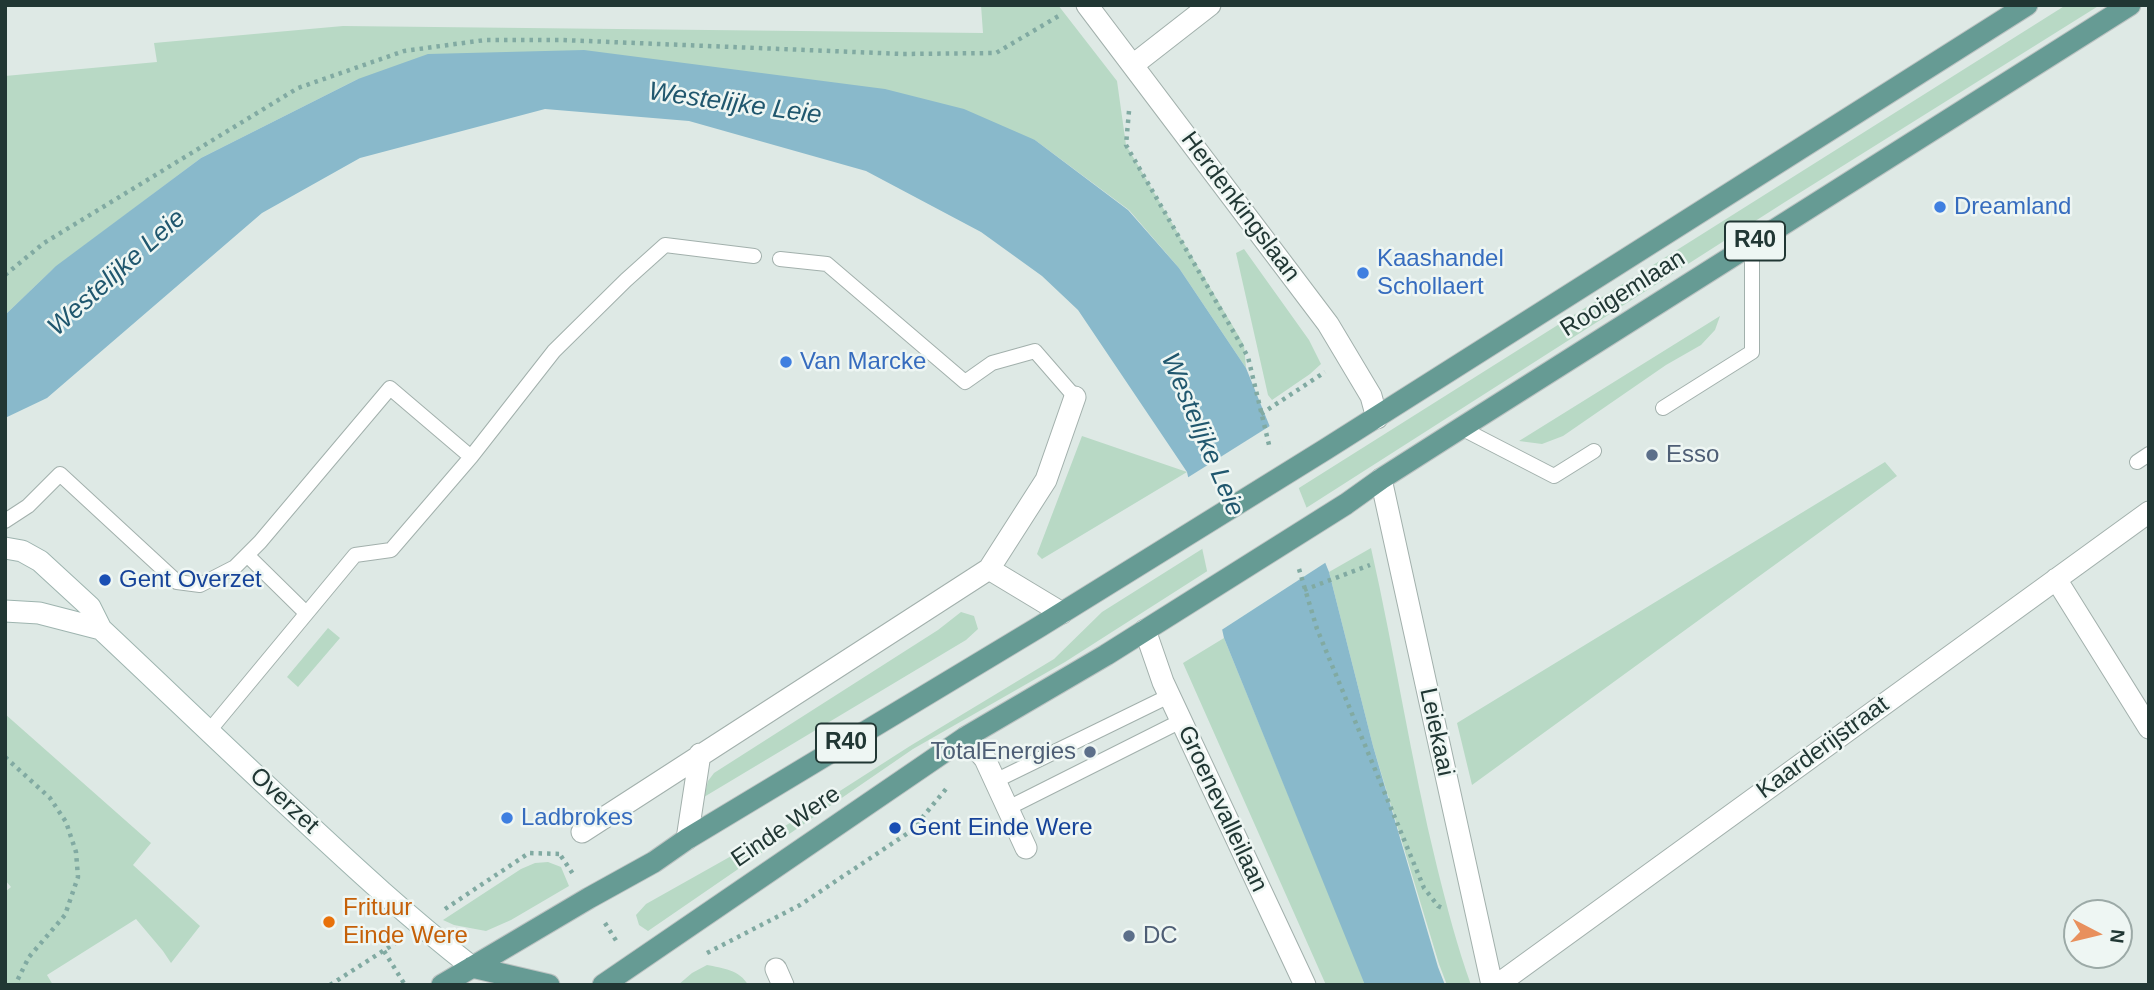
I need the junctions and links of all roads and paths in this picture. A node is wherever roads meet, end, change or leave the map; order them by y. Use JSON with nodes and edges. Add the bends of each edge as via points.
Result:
{"nodes":[{"id":1,"x":1087,"y":5,"type":"edge"},
{"id":2,"x":1210,"y":5,"type":"edge"},
{"id":3,"x":2027,"y":5,"type":"edge"},
{"id":4,"x":2130,"y":5,"type":"edge"},
{"id":5,"x":1066,"y":12,"type":"dead end"},
{"id":6,"x":1133,"y":65,"type":"junction"},
{"id":7,"x":1126,"y":145,"type":"dead end"},
{"id":8,"x":1752,"y":243,"type":"junction"},
{"id":9,"x":754,"y":256,"type":"dead end"},
{"id":10,"x":780,"y":259,"type":"dead end"},
{"id":11,"x":5,"y":275,"type":"edge"},
{"id":12,"x":1324,"y":372,"type":"dead end"},
{"id":13,"x":1075,"y":397,"type":"joint"},
{"id":14,"x":1663,"y":408,"type":"dead end"},
{"id":15,"x":1377,"y":418,"type":"junction"},
{"id":16,"x":1461,"y":428,"type":"junction"},
{"id":17,"x":1594,"y":451,"type":"dead end"},
{"id":18,"x":471,"y":457,"type":"junction"},
{"id":19,"x":1381,"y":479,"type":"junction"},
{"id":20,"x":2149,"y":512,"type":"edge"},
{"id":21,"x":5,"y":522,"type":"edge"},
{"id":22,"x":5,"y":548,"type":"edge"},
{"id":23,"x":247,"y":555,"type":"junction"},
{"id":24,"x":1397,"y":555,"type":"junction"},
{"id":25,"x":989,"y":569,"type":"junction"},
{"id":26,"x":2056,"y":579,"type":"junction"},
{"id":27,"x":5,"y":611,"type":"edge"},
{"id":28,"x":306,"y":613,"type":"junction"},
{"id":29,"x":1062,"y":613,"type":"junction"},
{"id":30,"x":101,"y":629,"type":"junction"},
{"id":31,"x":1145,"y":630,"type":"junction"},
{"id":32,"x":1169,"y":696,"type":"junction"},
{"id":33,"x":1181,"y":721,"type":"junction"},
{"id":34,"x":2149,"y":728,"type":"edge"},
{"id":35,"x":209,"y":732,"type":"junction"},
{"id":36,"x":966,"y":737,"type":"junction"},
{"id":37,"x":700,"y":754,"type":"junction"},
{"id":38,"x":5,"y":757,"type":"edge"},
{"id":39,"x":995,"y":781,"type":"junction"},
{"id":40,"x":948,"y":786,"type":"dead end"},
{"id":41,"x":1008,"y":808,"type":"junction"},
{"id":42,"x":582,"y":832,"type":"dead end"},
{"id":43,"x":687,"y":839,"type":"junction"},
{"id":44,"x":1026,"y":848,"type":"dead end"},
{"id":45,"x":560,"y":854,"type":"junction"},
{"id":46,"x":573,"y":855,"type":"dead end"},
{"id":47,"x":578,"y":881,"type":"dead end"},
{"id":48,"x":1424,"y":888,"type":"dead end"},
{"id":49,"x":442,"y":911,"type":"dead end"},
{"id":50,"x":401,"y":939,"type":"dead end"},
{"id":51,"x":384,"y":951,"type":"junction"},
{"id":52,"x":706,"y":953,"type":"dead end"},
{"id":53,"x":472,"y":967,"type":"junction"},
{"id":54,"x":15,"y":985,"type":"edge"},
{"id":55,"x":330,"y":985,"type":"edge"},
{"id":56,"x":405,"y":985,"type":"edge"},
{"id":57,"x":443,"y":985,"type":"edge"},
{"id":58,"x":494,"y":985,"type":"edge"},
{"id":59,"x":549,"y":985,"type":"edge"},
{"id":60,"x":603,"y":985,"type":"edge"},
{"id":61,"x":1305,"y":985,"type":"edge"},
{"id":62,"x":1494,"y":985,"type":"edge"}],
"edges":[{"from":1,"to":6,"type":"street","name":"Herdenkingslaan"},
{"from":2,"to":6,"type":"street"},
{"from":3,"to":15,"type":"main road","name":"Rooigemlaan","number":"R40"},
{"from":4,"to":8,"type":"main road","name":"Rooigemlaan","number":"R40"},
{"from":5,"to":11,"type":"path","via":[[996,53],[903,54],[562,40],[485,40],[404,51],[298,88],[44,243]]},
{"from":6,"to":15,"type":"street","name":"Herdenkingslaan","via":[[1328,324],[1371,396]]},
{"from":7,"to":12,"type":"path","via":[[1248,357],[1261,414]]},
{"from":8,"to":14,"type":"lane","via":[[1752,352]]},
{"from":8,"to":16,"type":"main road","name":"Rooigemlaan","number":"R40"},
{"from":9,"to":18,"type":"lane","via":[[665,246],[554,351]]},
{"from":10,"to":13,"type":"lane","via":[[827,264],[965,382],[992,363],[1035,351]]},
{"from":13,"to":25,"type":"street","via":[[1046,480]]},
{"from":15,"to":29,"type":"main road","name":"Rooigemlaan","number":"R40"},
{"from":16,"to":17,"type":"lane","via":[[1554,476]]},
{"from":16,"to":19,"type":"main road","name":"Rooigemlaan","number":"R40"},
{"from":18,"to":23,"type":"lane","via":[[390,388]]},
{"from":18,"to":28,"type":"lane","via":[[391,550],[355,555]]},
{"from":19,"to":24,"type":"street","name":"Leiekaai"},
{"from":19,"to":31,"type":"main road","name":"Rooigemlaan","number":"R40"},
{"from":20,"to":26,"type":"street","name":"Kaarderijstraat"},
{"from":21,"to":23,"type":"lane","via":[[60,474],[177,582],[200,585],[235,567]]},
{"from":22,"to":30,"type":"street","name":"Overzet","via":[[40,561],[90,607]]},
{"from":23,"to":28,"type":"lane"},
{"from":24,"to":48,"type":"path","via":[[1304,590]]},
{"from":24,"to":62,"type":"street","name":"Leiekaai"},
{"from":25,"to":29,"type":"street"},
{"from":25,"to":37,"type":"street"},
{"from":26,"to":34,"type":"street"},
{"from":26,"to":62,"type":"street","name":"Kaarderijstraat"},
{"from":27,"to":30,"type":"street","name":"Overzet","via":[[39,613]]},
{"from":28,"to":35,"type":"lane"},
{"from":29,"to":43,"type":"main road","name":"Einde Were","number":"R40"},
{"from":30,"to":35,"type":"street","name":"Overzet"},
{"from":31,"to":32,"type":"street","name":"Groenevalleilaan"},
{"from":31,"to":36,"type":"main road","name":"Einde Were","number":"R40"},
{"from":32,"to":33,"type":"street","name":"Groenevalleilaan"},
{"from":32,"to":39,"type":"lane"},
{"from":33,"to":41,"type":"lane"},
{"from":33,"to":61,"type":"street","name":"Groenevalleilaan"},
{"from":35,"to":53,"type":"street","name":"Overzet","via":[[382,894]]},
{"from":36,"to":39,"type":"street","via":[[985,759]]},
{"from":36,"to":60,"type":"main road","name":"Einde Were","number":"R40"},
{"from":37,"to":42,"type":"street"},
{"from":37,"to":43,"type":"street"},
{"from":38,"to":54,"type":"path","via":[[50,797],[66,822],[78,877],[65,915],[29,957]]},
{"from":39,"to":41,"type":"street"},
{"from":40,"to":52,"type":"path","via":[[911,831],[800,905]]},
{"from":41,"to":44,"type":"street"},
{"from":43,"to":53,"type":"main road","name":"Einde Were","number":"R40"},
{"from":45,"to":46,"type":"path"},
{"from":45,"to":47,"type":"path"},
{"from":45,"to":49,"type":"path","via":[[529,853]]},
{"from":50,"to":51,"type":"path"},
{"from":51,"to":55,"type":"path"},
{"from":51,"to":56,"type":"path"},
{"from":53,"to":57,"type":"main road","name":"Einde Were","number":"R40"},
{"from":53,"to":58,"type":"main road"},
{"from":53,"to":59,"type":"main road"}]}
